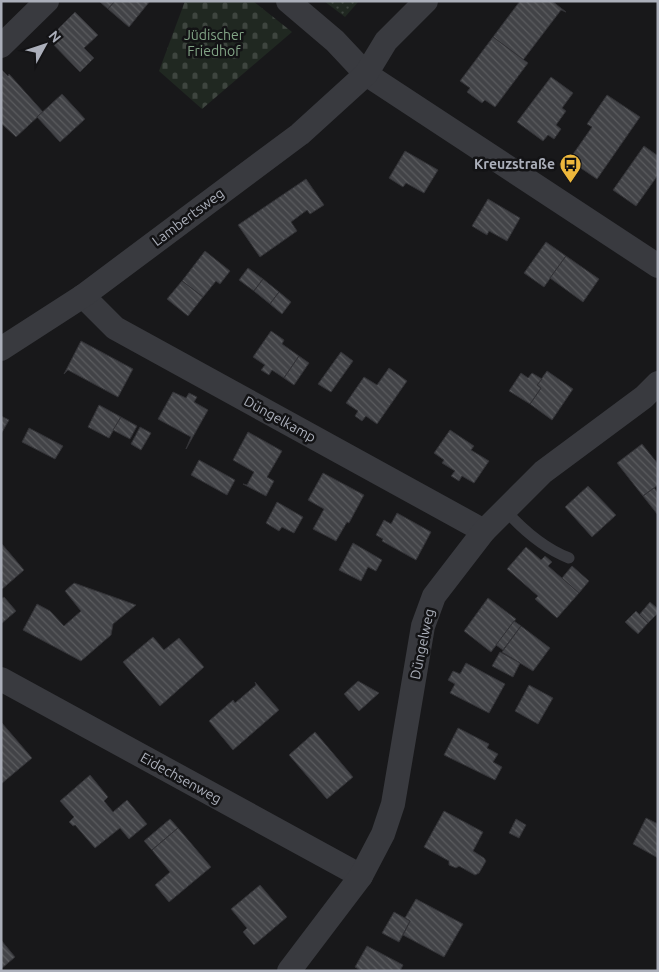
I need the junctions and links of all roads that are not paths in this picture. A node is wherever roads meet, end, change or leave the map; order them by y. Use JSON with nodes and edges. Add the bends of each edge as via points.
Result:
{"nodes":[{"id":1,"x":47,"y":1,"type":"edge"},
{"id":2,"x":288,"y":1,"type":"edge"},
{"id":3,"x":426,"y":1,"type":"edge"},
{"id":4,"x":1,"y":46,"type":"edge"},
{"id":5,"x":366,"y":74,"type":"junction"},
{"id":6,"x":658,"y":266,"type":"edge"},
{"id":7,"x":83,"y":296,"type":"junction"},
{"id":8,"x":1,"y":349,"type":"edge"},
{"id":9,"x":658,"y":383,"type":"edge"},
{"id":10,"x":505,"y":510,"type":"junction"},
{"id":11,"x":484,"y":531,"type":"junction"},
{"id":12,"x":569,"y":558,"type":"dead end"},
{"id":13,"x":1,"y":679,"type":"edge"},
{"id":14,"x":361,"y":876,"type":"junction"},
{"id":15,"x":289,"y":971,"type":"edge"}],
"edges":[{"from":1,"to":4,"type":"street"},
{"from":2,"to":5,"type":"street"},
{"from":3,"to":5,"type":"street","name":"Lambertsweg","via":[[386,41]]},
{"from":5,"to":6,"type":"street"},
{"from":5,"to":7,"type":"street","name":"Lambertsweg","via":[[300,134]]},
{"from":7,"to":8,"type":"street","name":"Lambertsweg"},
{"from":7,"to":11,"type":"street","name":"Düngelkamp","via":[[115,328]]},
{"from":9,"to":10,"type":"street","name":"Düngelweg","via":[[543,472]]},
{"from":10,"to":11,"type":"street","name":"Düngelweg"},
{"from":10,"to":12,"type":"lane","via":[[537,541]]},
{"from":11,"to":14,"type":"street","name":"Düngelweg","via":[[434,596],[423,626],[393,804],[383,834]]},
{"from":13,"to":14,"type":"street","name":"Eidechsenweg"},
{"from":14,"to":15,"type":"street","name":"Düngelweg"}]}
